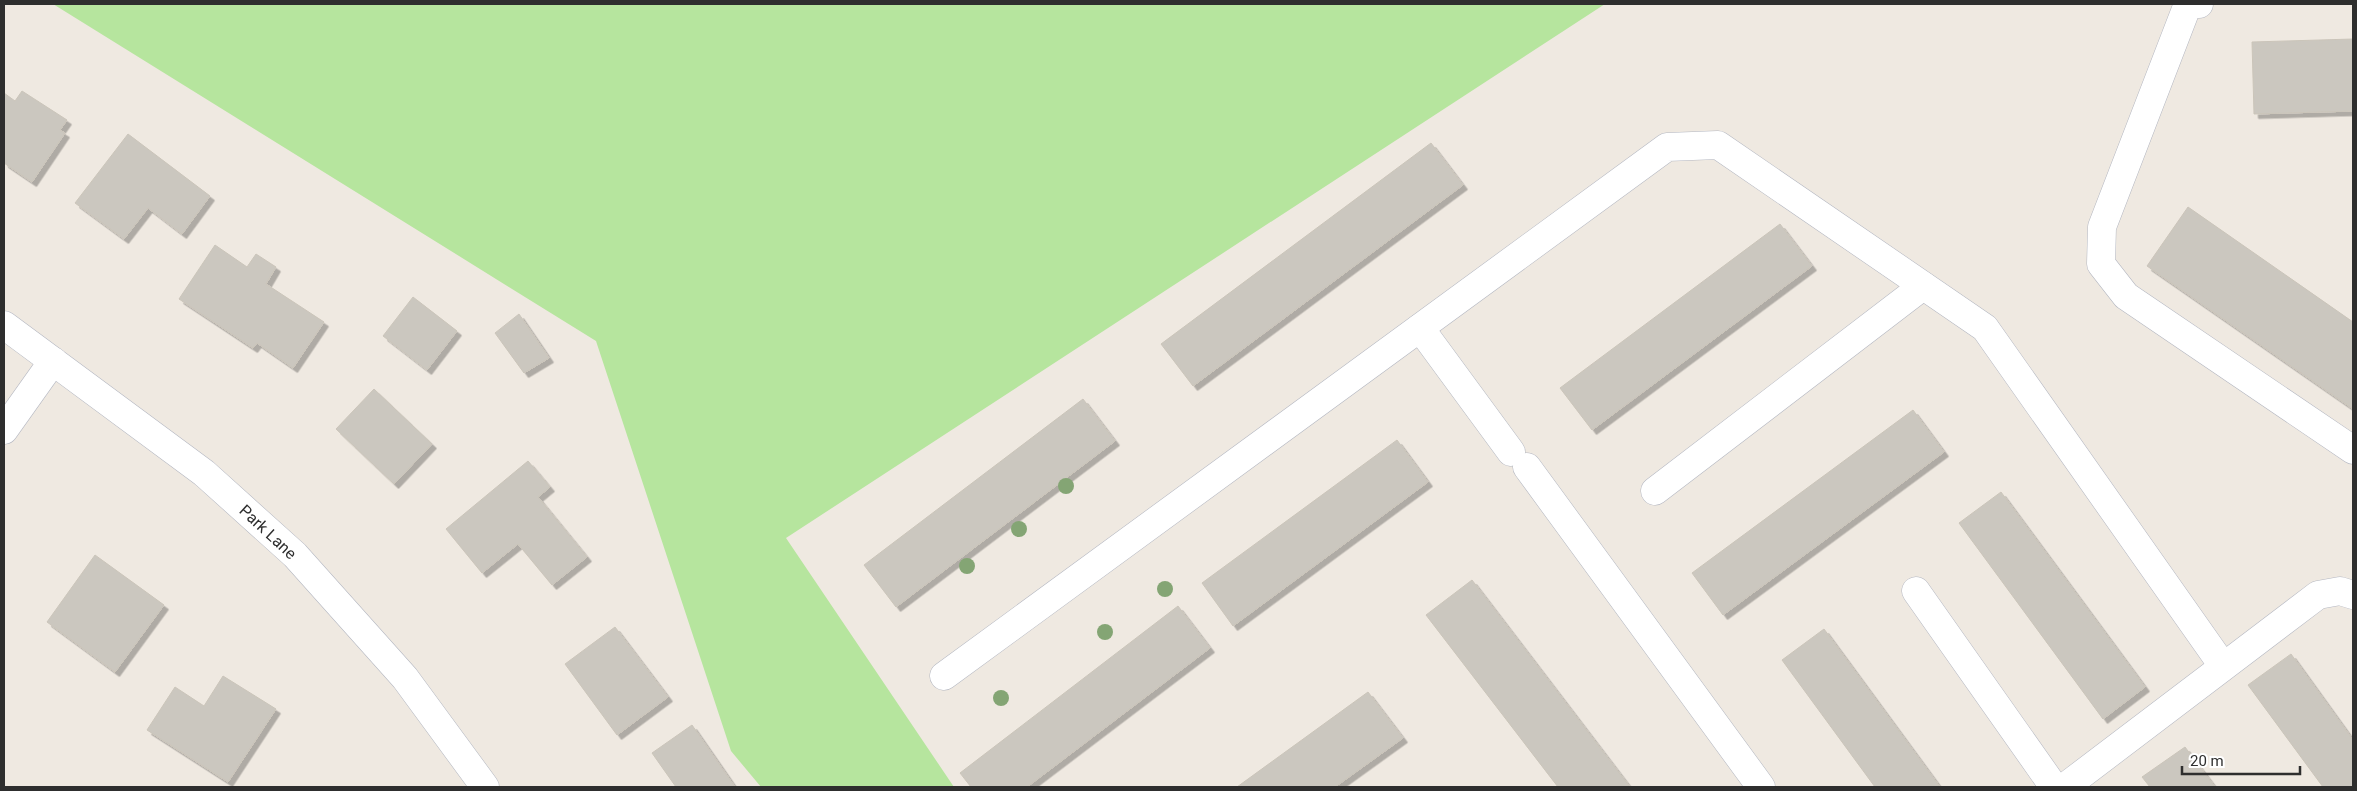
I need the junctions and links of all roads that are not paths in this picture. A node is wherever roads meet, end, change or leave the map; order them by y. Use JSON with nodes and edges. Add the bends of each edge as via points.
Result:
{"nodes":[{"id":1,"x":2188,"y":4,"type":"edge"},
{"id":2,"x":2199,"y":4,"type":"edge"},
{"id":3,"x":1924,"y":286,"type":"junction"},
{"id":4,"x":4,"y":325,"type":"edge"},
{"id":5,"x":1420,"y":328,"type":"junction"},
{"id":6,"x":53,"y":361,"type":"junction"},
{"id":7,"x":4,"y":430,"type":"edge"},
{"id":8,"x":2353,"y":450,"type":"edge"},
{"id":9,"x":1655,"y":491,"type":"dead end"},
{"id":10,"x":1916,"y":591,"type":"dead end"},
{"id":11,"x":2353,"y":595,"type":"edge"},
{"id":12,"x":2223,"y":666,"type":"junction"},
{"id":13,"x":944,"y":676,"type":"dead end"},
{"id":14,"x":485,"y":787,"type":"edge"},
{"id":15,"x":1762,"y":787,"type":"edge"},
{"id":16,"x":2054,"y":787,"type":"edge"},
{"id":17,"x":2066,"y":787,"type":"edge"}],
"edges":[{"from":1,"to":2,"type":"street"},
{"from":1,"to":8,"type":"street","via":[[2102,227],[2101,264],[2126,296]]},
{"from":3,"to":5,"type":"street","via":[[1718,145],[1688,145],[1667,147]]},
{"from":3,"to":9,"type":"street"},
{"from":3,"to":12,"type":"street","via":[[1985,328]]},
{"from":4,"to":6,"type":"street","name":"Park Lane"},
{"from":5,"to":13,"type":"street"},
{"from":5,"to":15,"type":"street"},
{"from":6,"to":7,"type":"street"},
{"from":6,"to":14,"type":"street","name":"Park Lane","via":[[204,473],[295,555],[405,678]]},
{"from":10,"to":16,"type":"street"},
{"from":11,"to":12,"type":"street","via":[[2340,591],[2318,595]]},
{"from":12,"to":17,"type":"street"}]}
